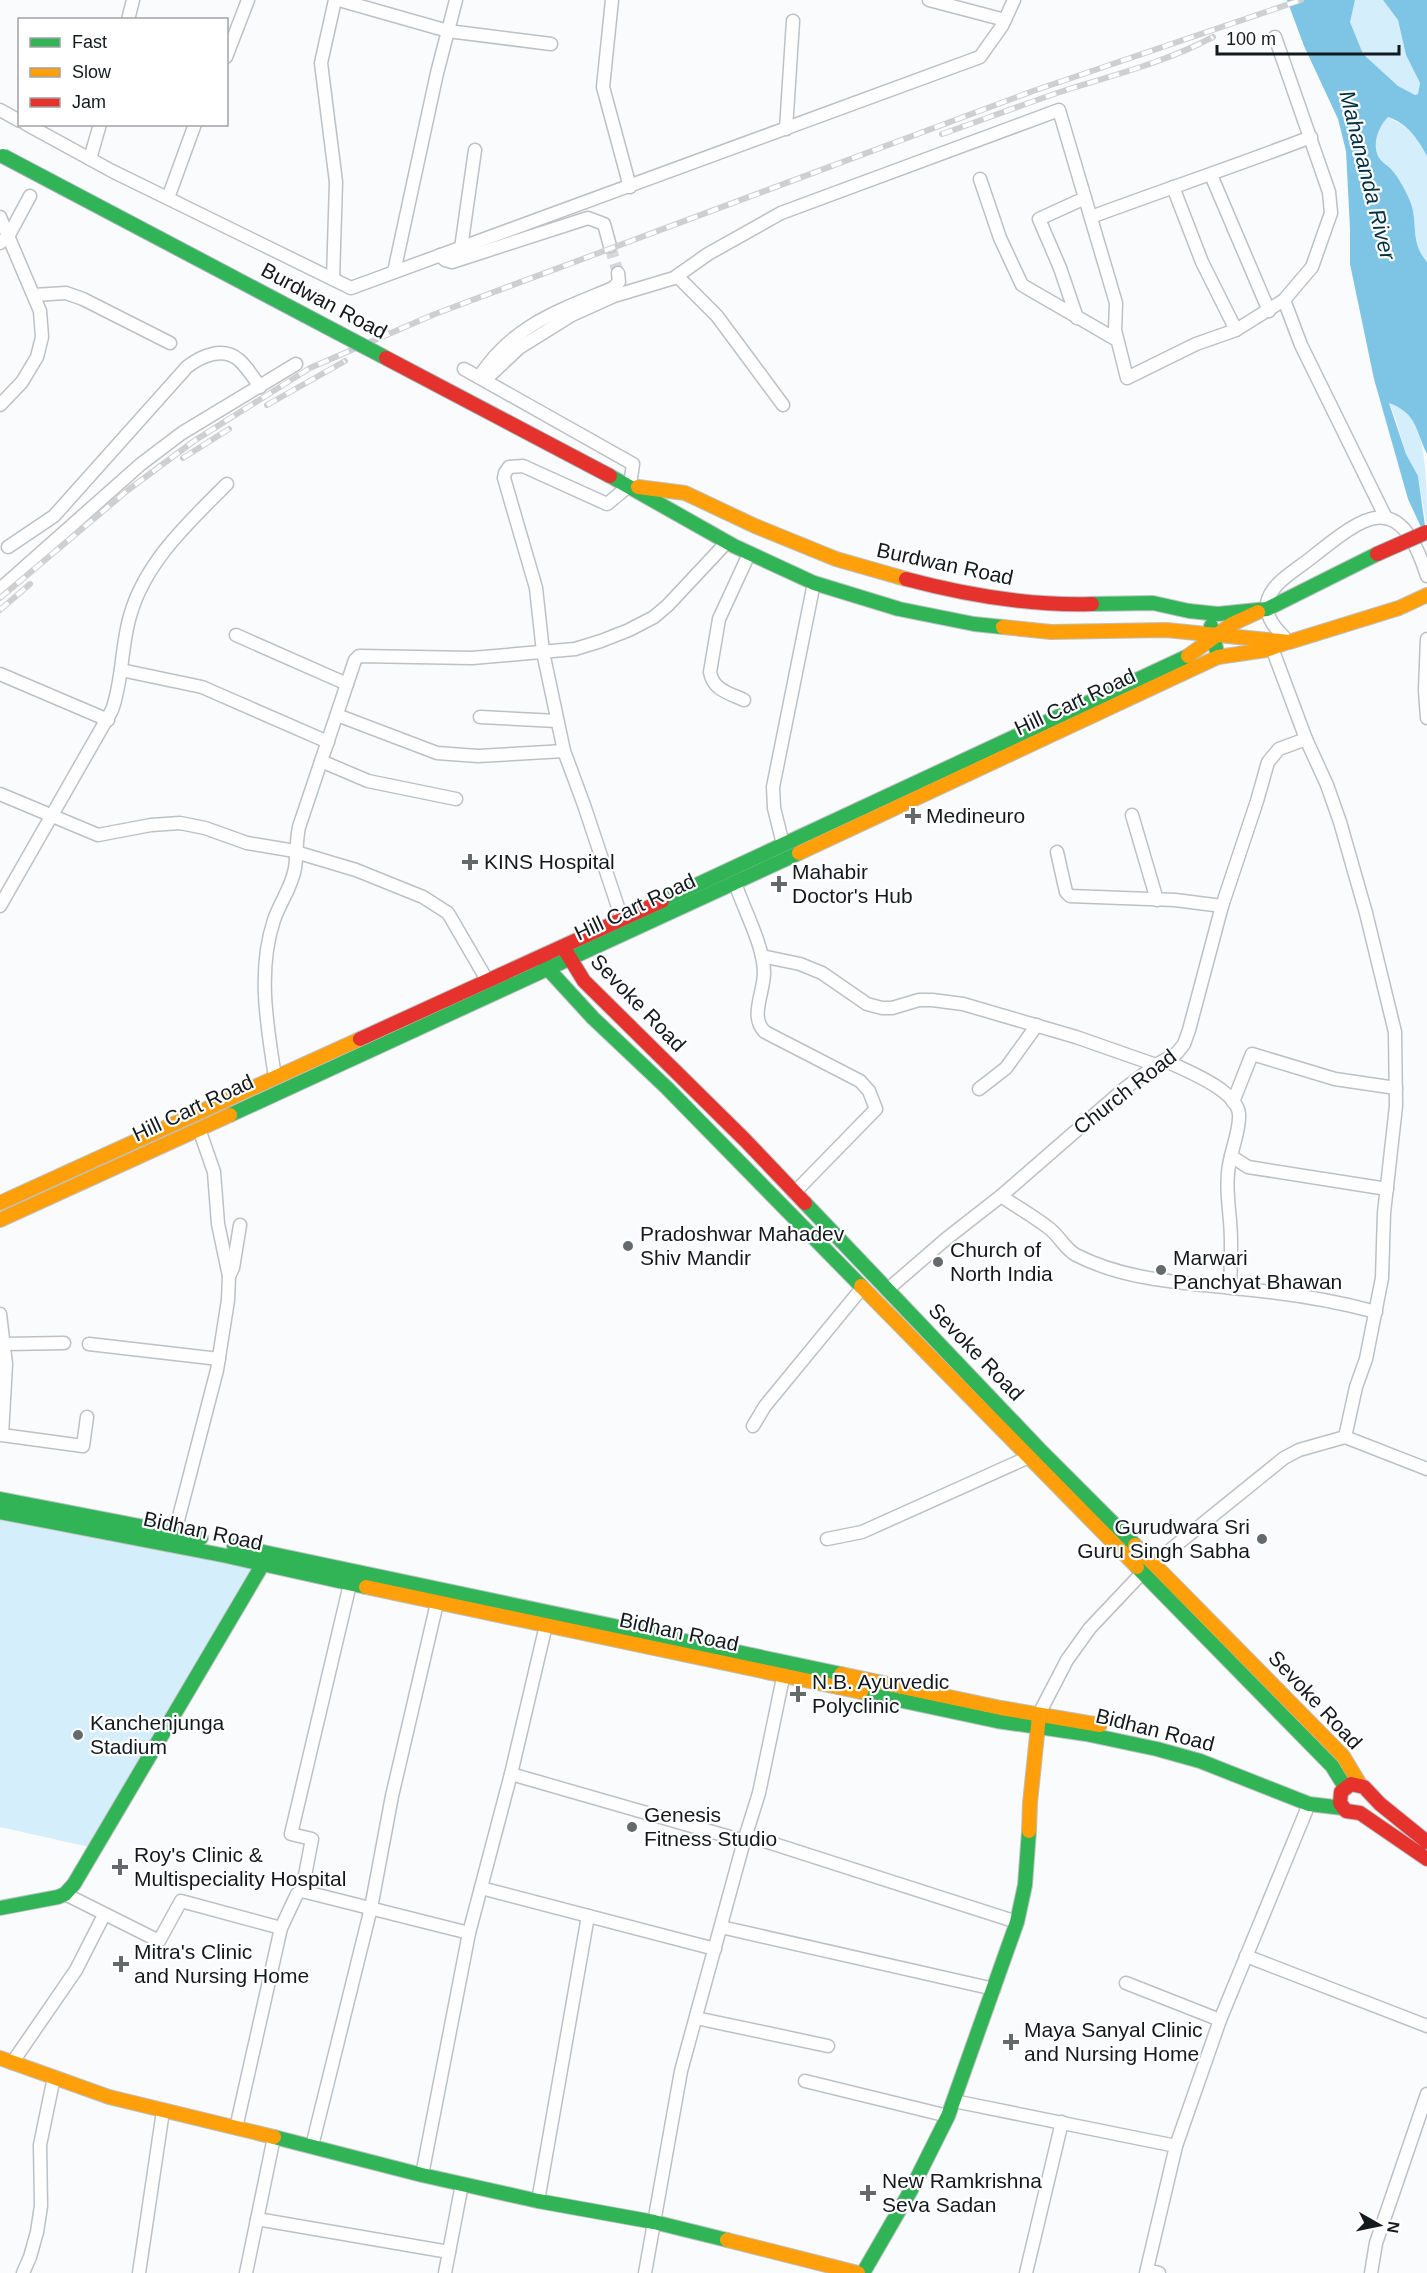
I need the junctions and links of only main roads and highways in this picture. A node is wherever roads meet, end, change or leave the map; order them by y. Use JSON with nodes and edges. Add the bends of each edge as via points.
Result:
{"nodes":[{"id":1,"x":1,"y":155,"type":"edge"},
{"id":2,"x":630,"y":485,"type":"junction"},
{"id":3,"x":1427,"y":532,"type":"edge"},
{"id":4,"x":1427,"y":595,"type":"edge"},
{"id":5,"x":1267,"y":609,"type":"junction"},
{"id":6,"x":1203,"y":613,"type":"junction"},
{"id":7,"x":1214,"y":636,"type":"junction"},
{"id":8,"x":1289,"y":642,"type":"junction"},
{"id":9,"x":1218,"y":657,"type":"junction"},
{"id":10,"x":563,"y":946,"type":"junction"},
{"id":11,"x":542,"y":955,"type":"junction"},
{"id":12,"x":570,"y":960,"type":"junction"},
{"id":13,"x":549,"y":970,"type":"junction"},
{"id":14,"x":723,"y":1119,"type":"junction"},
{"id":15,"x":710,"y":1133,"type":"junction"},
{"id":16,"x":0,"y":1203,"type":"edge"},
{"id":17,"x":0,"y":1220,"type":"edge"},
{"id":18,"x":874,"y":1276,"type":"junction"},
{"id":19,"x":862,"y":1288,"type":"junction"},
{"id":20,"x":0,"y":1499,"type":"edge"},
{"id":21,"x":0,"y":1512,"type":"edge"},
{"id":22,"x":85,"y":1522,"type":"junction"},
{"id":23,"x":266,"y":1559,"type":"junction"},
{"id":24,"x":1154,"y":1564,"type":"junction"},
{"id":25,"x":1138,"y":1569,"type":"junction"},
{"id":26,"x":1153,"y":1584,"type":"junction"},
{"id":27,"x":512,"y":1603,"type":"junction"},
{"id":28,"x":509,"y":1617,"type":"junction"},
{"id":29,"x":731,"y":1650,"type":"junction"},
{"id":30,"x":727,"y":1665,"type":"junction"},
{"id":31,"x":785,"y":1668,"type":"junction"},
{"id":32,"x":1038,"y":1721,"type":"junction"},
{"id":33,"x":1365,"y":1790,"type":"junction"},
{"id":34,"x":1343,"y":1798,"type":"junction"},
{"id":35,"x":1427,"y":1842,"type":"edge"},
{"id":36,"x":1427,"y":1859,"type":"edge"},
{"id":37,"x":0,"y":1908,"type":"edge"},
{"id":38,"x":6,"y":2060,"type":"edge"},
{"id":39,"x":858,"y":2273,"type":"edge"},
{"id":40,"x":863,"y":2273,"type":"edge"}],
"edges":[{"from":1,"to":2,"type":"main road","name":"Burdwan Road","bridge":true},
{"from":2,"to":6,"type":"main road","name":"Burdwan Road","via":[[684,493],[836,559],[938,588],[1042,604],[1153,603]]},
{"from":2,"to":7,"type":"main road","name":"Burdwan Road","via":[[749,554],[814,583],[899,609],[974,624],[1051,632],[1166,630]]},
{"from":3,"to":5,"type":"main road","name":"Hill Cart Road","bridge":true},
{"from":4,"to":8,"type":"main road","name":"Hill Cart Road","via":[[1399,608]]},
{"from":5,"to":6,"type":"main road","name":"Burdwan Road"},
{"from":5,"to":7,"type":"main road","name":"Hill Cart Road"},
{"from":6,"to":7,"type":"main road"},
{"from":7,"to":8,"type":"main road","name":"Hill Cart Road"},
{"from":7,"to":9,"type":"main road"},
{"from":7,"to":10,"type":"main road","name":"Hill Cart Road","via":[[1187,656]]},
{"from":8,"to":9,"type":"main road","name":"Hill Cart Road"},
{"from":9,"to":12,"type":"main road","name":"Hill Cart Road"},
{"from":10,"to":11,"type":"main road","name":"Hill Cart Road"},
{"from":10,"to":12,"type":"main road","name":"Sevoke Road"},
{"from":11,"to":13,"type":"main road","name":"Sevoke Road"},
{"from":11,"to":16,"type":"main road","name":"Hill Cart Road"},
{"from":12,"to":13,"type":"main road","name":"Hill Cart Road"},
{"from":12,"to":14,"type":"main road","name":"Sevoke Road","via":[[584,981]]},
{"from":13,"to":15,"type":"main road","name":"Sevoke Road"},
{"from":13,"to":17,"type":"main road","name":"Hill Cart Road"},
{"from":14,"to":15,"type":"main road"},
{"from":14,"to":18,"type":"main road","name":"Sevoke Road"},
{"from":15,"to":19,"type":"main road","name":"Sevoke Road"},
{"from":18,"to":19,"type":"main road"},
{"from":18,"to":24,"type":"main road","name":"Sevoke Road"},
{"from":19,"to":25,"type":"main road","name":"Sevoke Road"},
{"from":20,"to":22,"type":"main road","name":"Bidhan Road"},
{"from":21,"to":22,"type":"main road","name":"Bidhan Road"},
{"from":22,"to":23,"type":"main road","name":"Bidhan Road"},
{"from":22,"to":23,"type":"main road","name":"Bidhan Road","via":[[175,1533]]},
{"from":23,"to":27,"type":"main road","name":"Bidhan Road"},
{"from":23,"to":28,"type":"main road","name":"Bidhan Road","via":[[350,1584]]},
{"from":23,"to":37,"type":"main road","via":[[94,1852],[65,1894]]},
{"from":24,"to":25,"type":"main road"},
{"from":24,"to":26,"type":"main road"},
{"from":24,"to":33,"type":"main road","name":"Sevoke Road","via":[[1343,1756]]},
{"from":25,"to":26,"type":"main road","name":"Sevoke Road"},
{"from":26,"to":34,"type":"main road","name":"Sevoke Road","via":[[1332,1766]]},
{"from":27,"to":28,"type":"main road"},
{"from":27,"to":29,"type":"main road","name":"Bidhan Road"},
{"from":28,"to":30,"type":"main road","name":"Bidhan Road"},
{"from":29,"to":30,"type":"main road"},
{"from":29,"to":31,"type":"main road","name":"Bidhan Road"},
{"from":30,"to":31,"type":"main road","name":"Bidhan Road"},
{"from":31,"to":32,"type":"main road","name":"Bidhan Road","via":[[1000,1708]]},
{"from":32,"to":34,"type":"main road","name":"Bidhan Road","via":[[1088,1722],[1170,1741],[1203,1751],[1311,1799]]},
{"from":32,"to":40,"type":"main road","via":[[1029,1853],[1017,1922],[948,2116]]},
{"from":33,"to":34,"type":"main road","via":[[1351,1784]]},
{"from":33,"to":35,"type":"main road","name":"Sevoke Road"},
{"from":34,"to":36,"type":"main road","via":[[1350,1813],[1359,1813]]},
{"from":38,"to":39,"type":"main road","via":[[110,2097],[163,2111],[422,2175],[654,2222]]}]}
